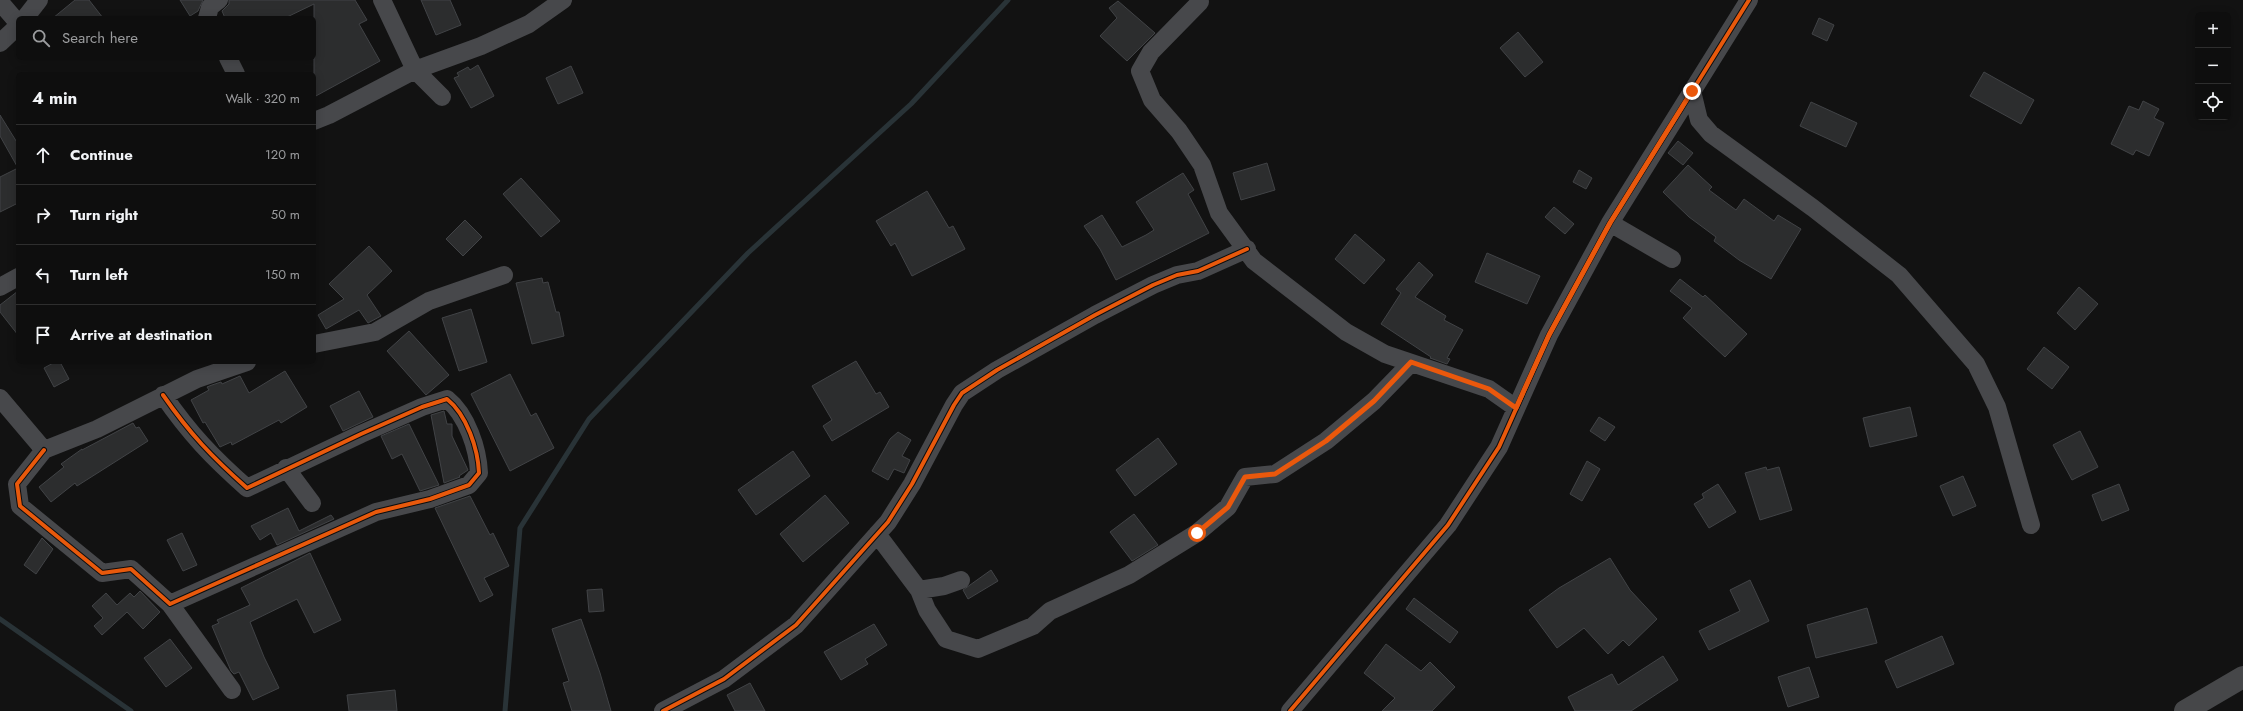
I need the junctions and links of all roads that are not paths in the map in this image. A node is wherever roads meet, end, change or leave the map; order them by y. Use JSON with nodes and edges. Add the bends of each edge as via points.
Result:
{"nodes":[{"id":1,"x":39,"y":0,"type":"edge"},
{"id":2,"x":219,"y":0,"type":"edge"},
{"id":3,"x":382,"y":0,"type":"edge"},
{"id":4,"x":563,"y":0,"type":"edge"},
{"id":5,"x":1749,"y":0,"type":"edge"},
{"id":6,"x":0,"y":2,"type":"edge"},
{"id":7,"x":1200,"y":2,"type":"dead end"},
{"id":8,"x":27,"y":16,"type":"edge"},
{"id":9,"x":208,"y":16,"type":"edge"},
{"id":10,"x":16,"y":22,"type":"edge"},
{"id":11,"x":16,"y":27,"type":"edge"},
{"id":12,"x":0,"y":43,"type":"edge"},
{"id":13,"x":229,"y":60,"type":"edge"},
{"id":14,"x":416,"y":70,"type":"junction"},
{"id":15,"x":235,"y":72,"type":"edge"},
{"id":16,"x":1692,"y":91,"type":"junction"},
{"id":17,"x":442,"y":97,"type":"dead end"},
{"id":18,"x":316,"y":120,"type":"edge"},
{"id":19,"x":1610,"y":223,"type":"junction"},
{"id":20,"x":1247,"y":249,"type":"junction"},
{"id":21,"x":1672,"y":259,"type":"dead end"},
{"id":22,"x":504,"y":275,"type":"dead end"},
{"id":23,"x":16,"y":278,"type":"edge"},
{"id":24,"x":0,"y":287,"type":"edge"},
{"id":25,"x":316,"y":344,"type":"edge"},
{"id":26,"x":1411,"y":362,"type":"junction"},
{"id":27,"x":241,"y":364,"type":"edge"},
{"id":28,"x":163,"y":395,"type":"junction"},
{"id":29,"x":0,"y":398,"type":"edge"},
{"id":30,"x":1516,"y":408,"type":"junction"},
{"id":31,"x":44,"y":450,"type":"junction"},
{"id":32,"x":286,"y":468,"type":"junction"},
{"id":33,"x":312,"y":503,"type":"dead end"},
{"id":34,"x":2031,"y":526,"type":"dead end"},
{"id":35,"x":877,"y":534,"type":"junction"},
{"id":36,"x":961,"y":580,"type":"dead end"},
{"id":37,"x":919,"y":590,"type":"junction"},
{"id":38,"x":170,"y":604,"type":"junction"},
{"id":39,"x":2243,"y":677,"type":"edge"},
{"id":40,"x":232,"y":690,"type":"dead end"},
{"id":41,"x":663,"y":711,"type":"edge"},
{"id":42,"x":1290,"y":711,"type":"edge"},
{"id":43,"x":2186,"y":711,"type":"edge"}],
"edges":[{"from":1,"to":8,"type":"street"},
{"from":2,"to":9,"type":"street","via":[[210,7]]},
{"from":3,"to":14,"type":"street"},
{"from":4,"to":14,"type":"street","via":[[529,24],[481,46]]},
{"from":5,"to":16,"type":"street"},
{"from":6,"to":10,"type":"street"},
{"from":7,"to":20,"type":"street","via":[[1151,52],[1140,71],[1152,100],[1179,131],[1202,165],[1218,213]]},
{"from":11,"to":12,"type":"street"},
{"from":13,"to":15,"type":"street"},
{"from":14,"to":17,"type":"street"},
{"from":14,"to":18,"type":"street"},
{"from":16,"to":19,"type":"street"},
{"from":16,"to":34,"type":"street","via":[[1699,120],[1711,134],[1899,275],[1976,364],[1997,407]]},
{"from":19,"to":21,"type":"street"},
{"from":19,"to":30,"type":"street","via":[[1549,335]]},
{"from":20,"to":26,"type":"street","via":[[1254,261],[1346,332],[1385,354]]},
{"from":20,"to":35,"type":"street","via":[[1198,271],[1177,275],[1153,285],[1017,359],[962,393],[912,484],[888,522]]},
{"from":22,"to":25,"type":"street","via":[[429,301],[375,332]]},
{"from":23,"to":24,"type":"street"},
{"from":26,"to":30,"type":"street","via":[[1489,389]]},
{"from":26,"to":37,"type":"street","via":[[1374,401],[1326,441],[1275,474],[1245,477],[1228,507],[1197,533],[1129,575],[1050,611],[1033,626],[978,650],[946,639]]},
{"from":27,"to":28,"type":"street","via":[[196,379]]},
{"from":28,"to":31,"type":"street","via":[[97,429]]},
{"from":28,"to":32,"type":"street","via":[[185,428],[213,458],[247,488]]},
{"from":29,"to":31,"type":"street"},
{"from":30,"to":42,"type":"street","via":[[1499,447],[1448,525]]},
{"from":31,"to":38,"type":"street","via":[[17,484],[20,506],[102,573],[131,569]]},
{"from":32,"to":33,"type":"street"},
{"from":32,"to":38,"type":"street","via":[[422,407],[448,399],[454,404],[469,432],[478,458],[479,473],[469,485],[430,499],[376,512]]},
{"from":35,"to":37,"type":"street"},
{"from":35,"to":41,"type":"street","via":[[796,625],[724,679]]},
{"from":36,"to":37,"type":"street"},
{"from":38,"to":40,"type":"street"},
{"from":39,"to":43,"type":"main road"}]}
